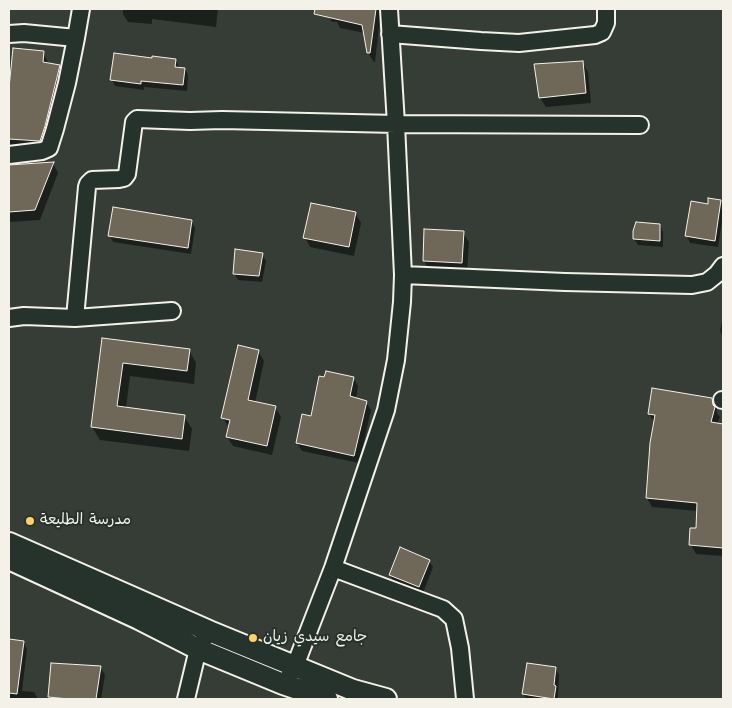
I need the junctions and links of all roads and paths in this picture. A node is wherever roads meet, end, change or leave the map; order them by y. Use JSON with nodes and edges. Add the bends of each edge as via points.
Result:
{"nodes":[{"id":1,"x":81,"y":9,"type":"edge"},
{"id":2,"x":389,"y":9,"type":"edge"},
{"id":3,"x":606,"y":9,"type":"edge"},
{"id":4,"x":9,"y":34,"type":"edge"},
{"id":5,"x":390,"y":34,"type":"junction"},
{"id":6,"x":76,"y":38,"type":"junction"},
{"id":7,"x":396,"y":124,"type":"junction"},
{"id":8,"x":640,"y":125,"type":"dead end"},
{"id":9,"x":9,"y":155,"type":"edge"},
{"id":10,"x":723,"y":266,"type":"edge"},
{"id":11,"x":402,"y":275,"type":"junction"},
{"id":12,"x":172,"y":310,"type":"dead end"},
{"id":13,"x":9,"y":318,"type":"edge"},
{"id":14,"x":75,"y":318,"type":"junction"},
{"id":15,"x":9,"y":543,"type":"edge"},
{"id":16,"x":9,"y":559,"type":"edge"},
{"id":17,"x":333,"y":568,"type":"junction"},
{"id":18,"x":209,"y":631,"type":"junction"},
{"id":19,"x":198,"y":649,"type":"junction"},
{"id":20,"x":294,"y":666,"type":"junction"},
{"id":21,"x":283,"y":684,"type":"junction"},
{"id":22,"x":351,"y":695,"type":"edge"},
{"id":23,"x":186,"y":699,"type":"edge"},
{"id":24,"x":327,"y":699,"type":"edge"},
{"id":25,"x":386,"y":699,"type":"edge"},
{"id":26,"x":465,"y":699,"type":"edge"}],
"edges":[{"from":1,"to":6,"type":"street"},
{"from":2,"to":5,"type":"street"},
{"from":3,"to":5,"type":"street","via":[[606,23],[602,32],[595,35],[519,43]]},
{"from":4,"to":6,"type":"street"},
{"from":5,"to":7,"type":"street"},
{"from":6,"to":9,"type":"street","via":[[49,148]]},
{"from":7,"to":8,"type":"street"},
{"from":7,"to":11,"type":"street"},
{"from":7,"to":14,"type":"street","via":[[137,119],[127,174],[119,179],[92,180],[87,187]]},
{"from":10,"to":11,"type":"street","via":[[707,282],[692,285]]},
{"from":11,"to":17,"type":"street","via":[[396,360],[386,410]]},
{"from":12,"to":14,"type":"street"},
{"from":13,"to":14,"type":"street"},
{"from":15,"to":18,"type":"main road"},
{"from":16,"to":19,"type":"main road"},
{"from":17,"to":20,"type":"street"},
{"from":17,"to":26,"type":"street","via":[[443,609],[454,619]]},
{"from":18,"to":19,"type":"street"},
{"from":18,"to":20,"type":"main road"},
{"from":19,"to":21,"type":"main road"},
{"from":19,"to":23,"type":"street"},
{"from":20,"to":21,"type":"street"},
{"from":20,"to":22,"type":"main road"},
{"from":21,"to":24,"type":"main road"},
{"from":22,"to":25,"type":"main road"}]}
